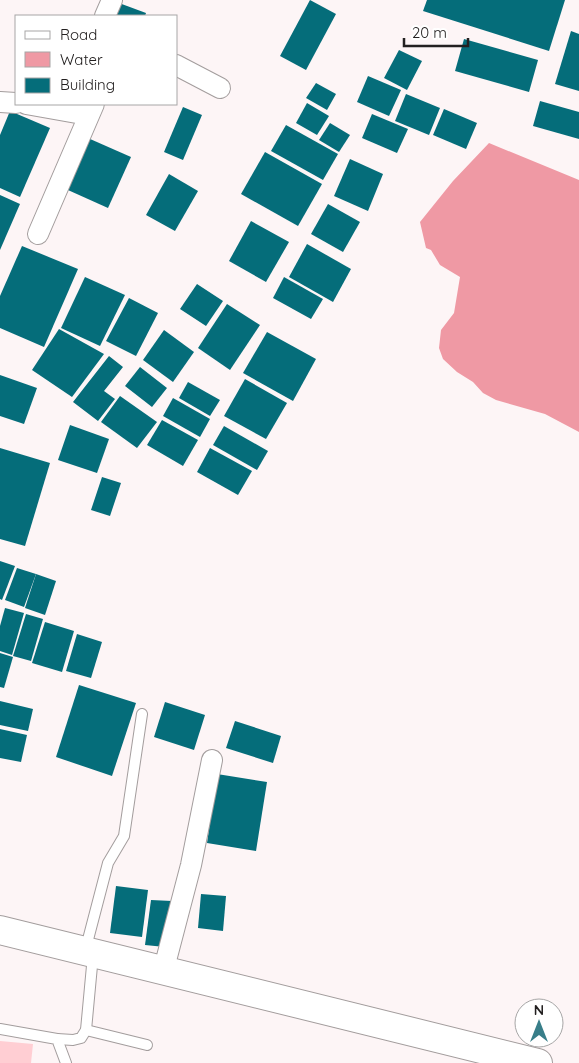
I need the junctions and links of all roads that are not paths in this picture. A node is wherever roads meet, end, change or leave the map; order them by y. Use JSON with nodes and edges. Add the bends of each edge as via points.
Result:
{"nodes":[{"id":1,"x":112,"y":0,"type":"edge"},
{"id":2,"x":105,"y":15,"type":"edge"},
{"id":3,"x":178,"y":65,"type":"edge"},
{"id":4,"x":220,"y":88,"type":"dead end"},
{"id":5,"x":0,"y":102,"type":"edge"},
{"id":6,"x":15,"y":103,"type":"edge"},
{"id":7,"x":37,"y":105,"type":"edge"},
{"id":8,"x":91,"y":110,"type":"edge"},
{"id":9,"x":38,"y":234,"type":"dead end"},
{"id":10,"x":142,"y":714,"type":"dead end"},
{"id":11,"x":212,"y":760,"type":"dead end"},
{"id":12,"x":0,"y":930,"type":"edge"},
{"id":13,"x":89,"y":953,"type":"junction"},
{"id":14,"x":163,"y":972,"type":"junction"},
{"id":15,"x":0,"y":1029,"type":"edge"},
{"id":16,"x":86,"y":1030,"type":"junction"},
{"id":17,"x":57,"y":1039,"type":"junction"},
{"id":18,"x":147,"y":1045,"type":"dead end"},
{"id":19,"x":66,"y":1063,"type":"edge"},
{"id":20,"x":538,"y":1063,"type":"edge"}],
"edges":[{"from":1,"to":2,"type":"street"},
{"from":3,"to":4,"type":"street"},
{"from":5,"to":6,"type":"street"},
{"from":7,"to":8,"type":"street"},
{"from":8,"to":9,"type":"street"},
{"from":10,"to":13,"type":"lane","via":[[124,836],[108,863]]},
{"from":11,"to":14,"type":"street","via":[[191,865]]},
{"from":12,"to":13,"type":"street"},
{"from":13,"to":14,"type":"street"},
{"from":13,"to":16,"type":"lane"},
{"from":14,"to":20,"type":"street"},
{"from":15,"to":17,"type":"lane"},
{"from":16,"to":17,"type":"lane","via":[[81,1038]]},
{"from":16,"to":18,"type":"lane"},
{"from":17,"to":19,"type":"lane"}]}
